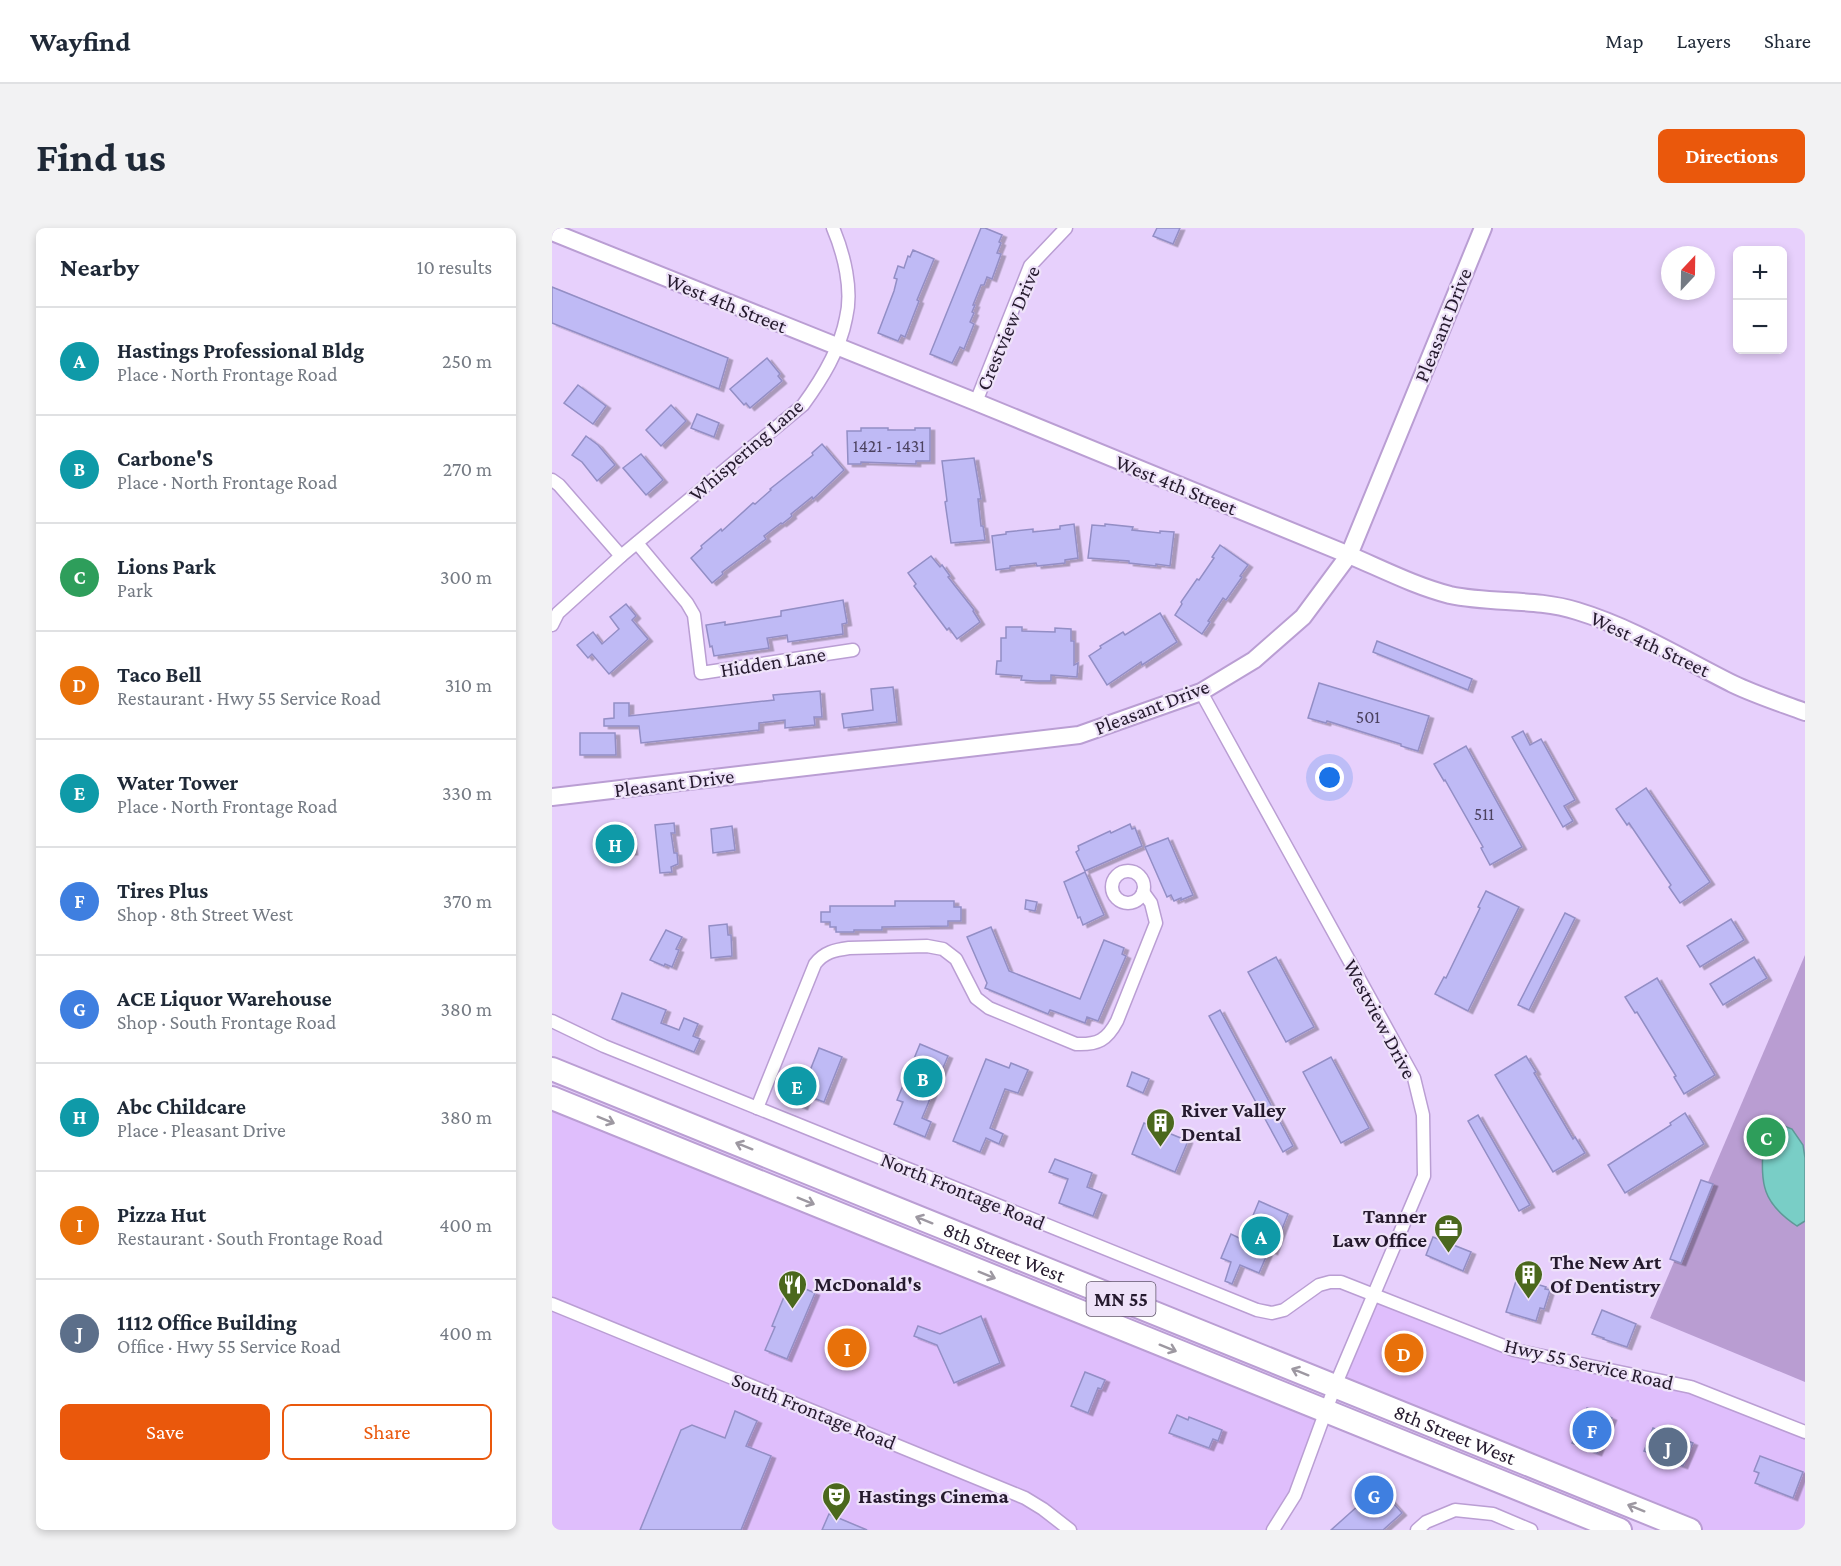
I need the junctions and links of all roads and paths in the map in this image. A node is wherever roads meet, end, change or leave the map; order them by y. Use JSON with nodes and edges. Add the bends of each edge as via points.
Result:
{"nodes":[{"id":1,"x":833,"y":228,"type":"edge"},
{"id":2,"x":1066,"y":228,"type":"edge"},
{"id":3,"x":1483,"y":228,"type":"edge"},
{"id":4,"x":552,"y":232,"type":"edge"},
{"id":5,"x":836,"y":348,"type":"junction"},
{"id":6,"x":976,"y":402,"type":"junction"},
{"id":7,"x":552,"y":480,"type":"edge"},
{"id":8,"x":637,"y":543,"type":"junction"},
{"id":9,"x":1349,"y":555,"type":"junction"},
{"id":10,"x":621,"y":556,"type":"junction"},
{"id":11,"x":552,"y":625,"type":"edge"},
{"id":12,"x":853,"y":650,"type":"dead end"},
{"id":13,"x":1202,"y":692,"type":"junction"},
{"id":14,"x":1805,"y":712,"type":"edge"},
{"id":15,"x":552,"y":797,"type":"edge"},
{"id":16,"x":1143,"y":892,"type":"dead end"},
{"id":17,"x":552,"y":1021,"type":"edge"},
{"id":18,"x":552,"y":1069,"type":"edge"},
{"id":19,"x":552,"y":1098,"type":"edge"},
{"id":20,"x":757,"y":1108,"type":"junction"},
{"id":21,"x":1373,"y":1294,"type":"junction"},
{"id":22,"x":552,"y":1304,"type":"edge"},
{"id":23,"x":1335,"y":1386,"type":"junction"},
{"id":24,"x":1325,"y":1411,"type":"junction"},
{"id":25,"x":1805,"y":1432,"type":"edge"},
{"id":26,"x":1070,"y":1530,"type":"edge"},
{"id":27,"x":1273,"y":1530,"type":"edge"},
{"id":28,"x":1418,"y":1530,"type":"edge"},
{"id":29,"x":1531,"y":1530,"type":"edge"},
{"id":30,"x":1620,"y":1530,"type":"edge"},
{"id":31,"x":1690,"y":1530,"type":"edge"}],
"edges":[{"from":1,"to":5,"type":"street","name":"Whispering Lane","via":[[848,278],[847,318]]},
{"from":2,"to":6,"type":"street","name":"Crestview Drive","via":[[1030,266]]},
{"from":3,"to":9,"type":"street","name":"Pleasant Drive"},
{"from":4,"to":5,"type":"street","name":"West 4th Street"},
{"from":5,"to":6,"type":"street","name":"West 4th Street"},
{"from":5,"to":8,"type":"street","name":"Whispering Lane","via":[[821,380],[803,405]]},
{"from":6,"to":9,"type":"street","name":"West 4th Street"},
{"from":7,"to":10,"type":"street"},
{"from":8,"to":10,"type":"street","name":"Whispering Lane"},
{"from":8,"to":12,"type":"street","name":"Hidden Lane","via":[[694,615],[701,673]]},
{"from":9,"to":13,"type":"street","name":"Pleasant Drive","via":[[1303,617],[1254,660]]},
{"from":9,"to":14,"type":"street","name":"West 4th Street","via":[[1452,595],[1535,603],[1613,622],[1734,684]]},
{"from":10,"to":11,"type":"street","name":"Whispering Lane","via":[[558,613]]},
{"from":13,"to":15,"type":"street","name":"Pleasant Drive","via":[[1079,735]]},
{"from":13,"to":21,"type":"street","name":"Westview Drive","via":[[1414,1078],[1423,1115],[1424,1176]]},
{"from":16,"to":20,"type":"street","via":[[1151,903],[1156,923],[1117,1021],[1112,1031],[1098,1042],[1076,1044],[989,1008],[976,998],[956,959],[943,949],[927,946],[838,950],[815,964]]},
{"from":17,"to":20,"type":"street","name":"North Frontage Road"},
{"from":23,"to":18,"type":"highway","name":"8th Street West","number":"MN 55","one_way":true},
{"from":19,"to":24,"type":"highway","name":"8th Street West","number":"MN 55","one_way":true},
{"from":20,"to":21,"type":"street","name":"North Frontage Road","via":[[1257,1310],[1284,1310],[1319,1285],[1330,1282]]},
{"from":21,"to":23,"type":"street","name":"Westview Drive"},
{"from":21,"to":25,"type":"street","name":"Hwy 55 Service Road","via":[[1514,1350],[1691,1387]]},
{"from":22,"to":26,"type":"street","name":"South Frontage Road","via":[[1025,1498]]},
{"from":23,"to":24,"type":"street","name":"Westview Drive"},
{"from":31,"to":23,"type":"highway","name":"8th Street West","number":"MN 55","one_way":true},
{"from":24,"to":27,"type":"street","name":"Westview Drive","via":[[1295,1495]]},
{"from":24,"to":30,"type":"highway","name":"8th Street West","number":"MN 55"},
{"from":28,"to":29,"type":"street","via":[[1426,1522],[1455,1510],[1493,1514]]}]}
